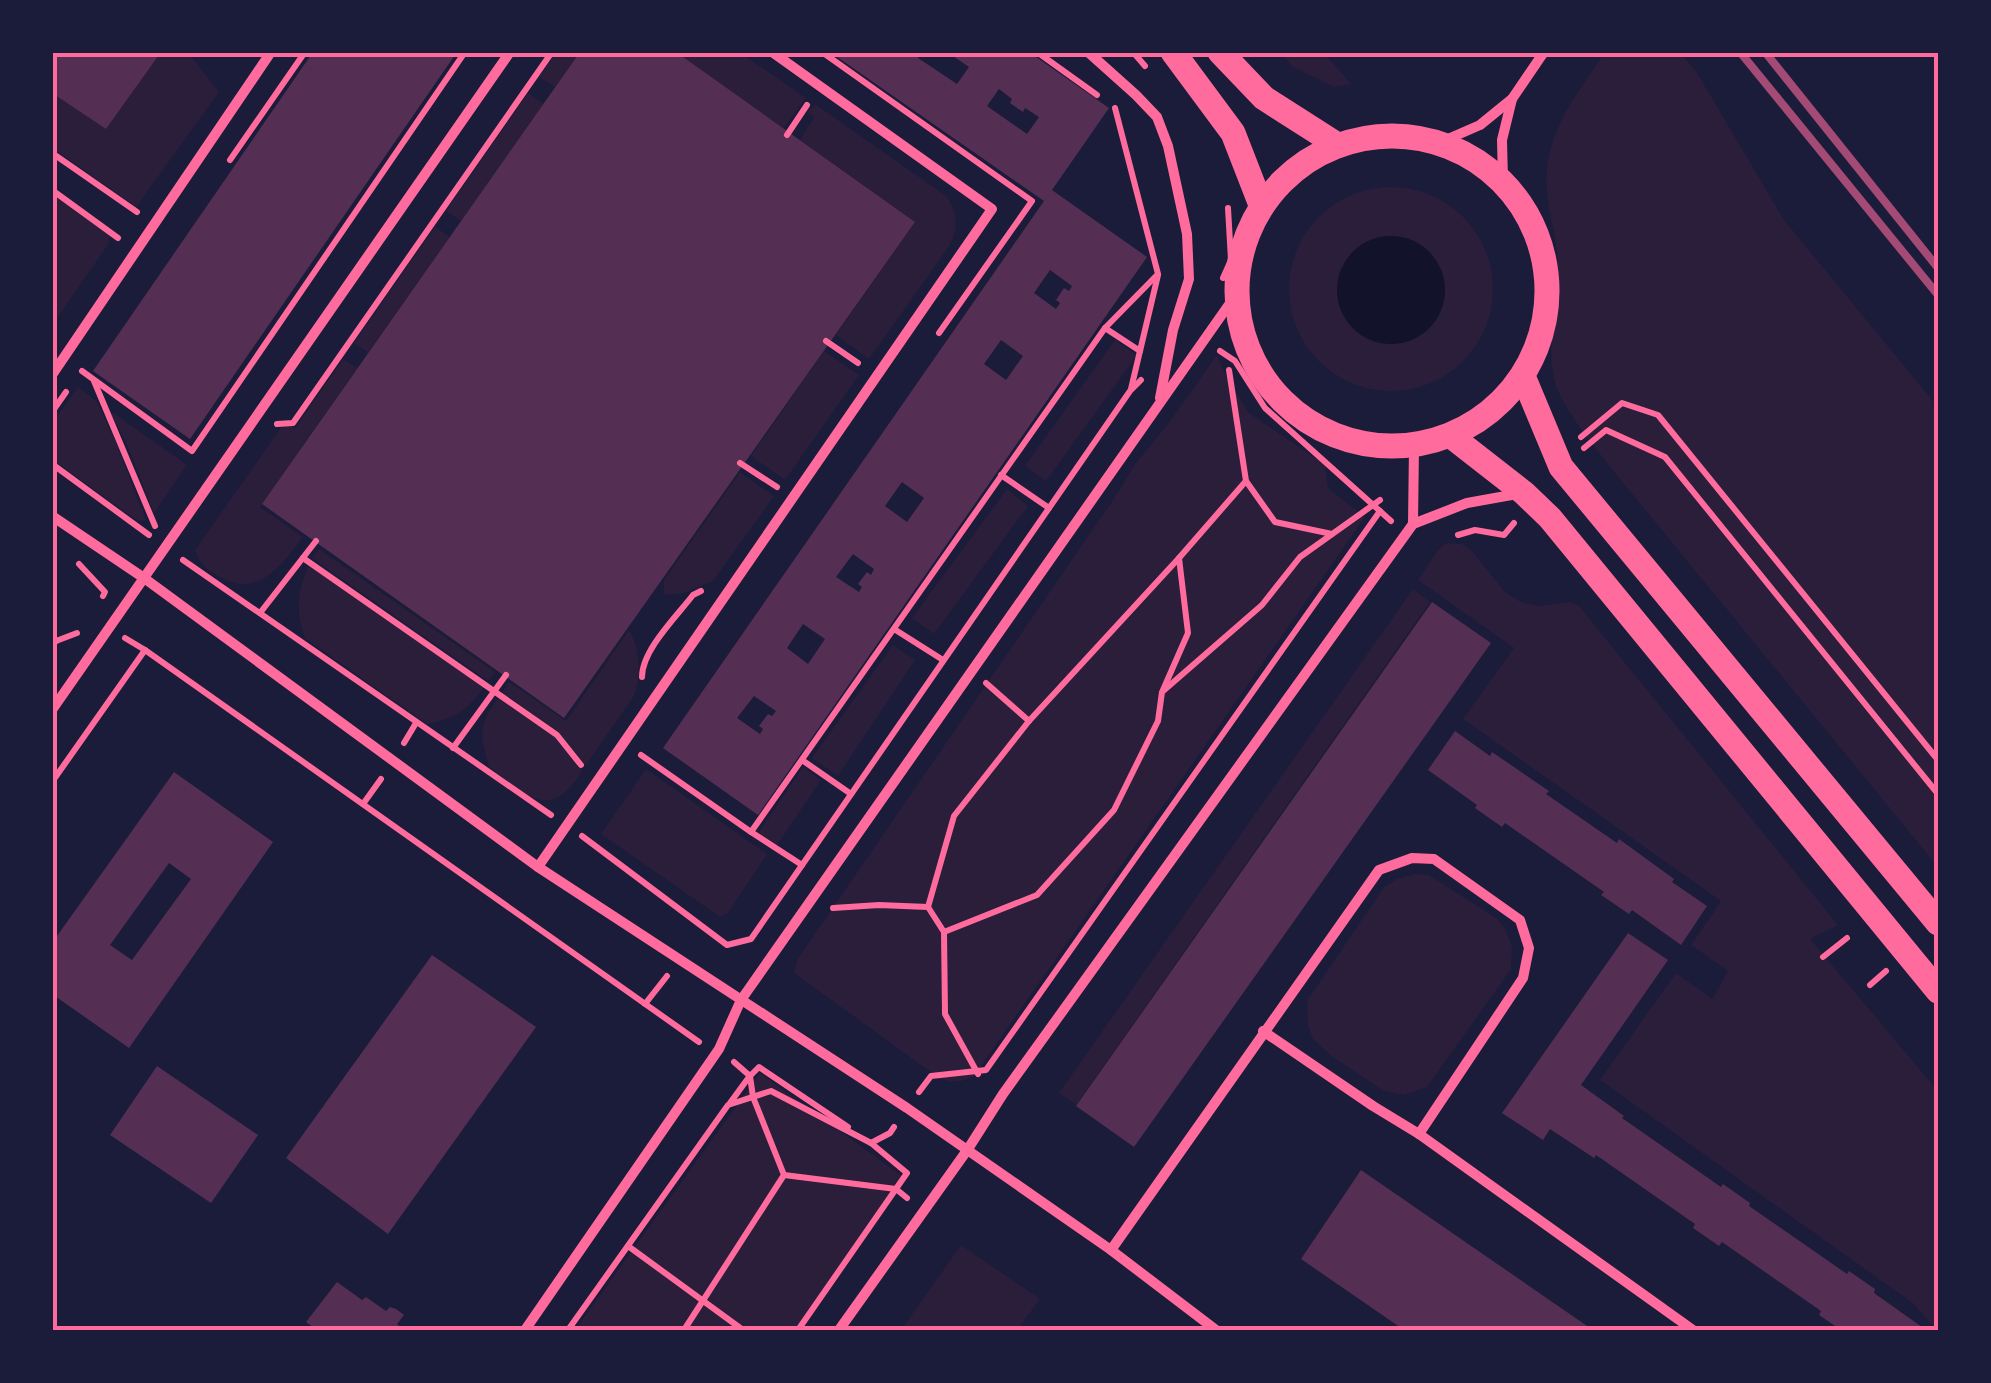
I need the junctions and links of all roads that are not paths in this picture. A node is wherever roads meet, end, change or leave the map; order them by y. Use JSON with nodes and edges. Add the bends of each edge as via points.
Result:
{"nodes":[{"id":1,"x":271,"y":52,"type":"edge"},
{"id":2,"x":510,"y":52,"type":"edge"},
{"id":3,"x":772,"y":52,"type":"edge"},
{"id":4,"x":1088,"y":52,"type":"edge"},
{"id":5,"x":1172,"y":52,"type":"edge"},
{"id":6,"x":1220,"y":52,"type":"edge"},
{"id":7,"x":1544,"y":52,"type":"edge"},
{"id":8,"x":1512,"y":99,"type":"junction"},
{"id":9,"x":1441,"y":142,"type":"junction"},
{"id":10,"x":1336,"y":144,"type":"junction"},
{"id":11,"x":1503,"y":182,"type":"junction"},
{"id":12,"x":1261,"y":205,"type":"junction"},
{"id":13,"x":1229,"y":287,"type":"junction"},
{"id":14,"x":52,"y":375,"type":"edge"},
{"id":15,"x":1523,"y":376,"type":"junction"},
{"id":16,"x":1159,"y":403,"type":"junction"},
{"id":17,"x":1451,"y":436,"type":"junction"},
{"id":18,"x":1414,"y":446,"type":"junction"},
{"id":19,"x":1524,"y":493,"type":"junction"},
{"id":20,"x":52,"y":516,"type":"edge"},
{"id":21,"x":1413,"y":524,"type":"junction"},
{"id":22,"x":144,"y":578,"type":"junction"},
{"id":23,"x":52,"y":710,"type":"edge"},
{"id":24,"x":538,"y":866,"type":"junction"},
{"id":25,"x":1938,"y":923,"type":"edge"},
{"id":26,"x":1938,"y":991,"type":"edge"},
{"id":27,"x":742,"y":1000,"type":"junction"},
{"id":28,"x":1264,"y":1031,"type":"junction"},
{"id":29,"x":1419,"y":1134,"type":"junction"},
{"id":30,"x":968,"y":1149,"type":"junction"},
{"id":31,"x":1111,"y":1250,"type":"junction"},
{"id":32,"x":525,"y":1330,"type":"edge"},
{"id":33,"x":839,"y":1330,"type":"edge"},
{"id":34,"x":1216,"y":1330,"type":"edge"},
{"id":35,"x":1693,"y":1330,"type":"edge"}],
"edges":[{"from":1,"to":14,"type":"street"},
{"from":2,"to":22,"type":"street"},
{"from":3,"to":24,"type":"street","via":[[992,209]]},
{"from":4,"to":16,"type":"street","via":[[1157,118],[1188,234],[1188,279]]},
{"from":5,"to":12,"type":"main road","via":[[1233,133]]},
{"from":6,"to":10,"type":"main road","via":[[1264,98]]},
{"from":7,"to":8,"type":"street"},
{"from":8,"to":9,"type":"street","via":[[1480,125]]},
{"from":8,"to":11,"type":"street","via":[[1502,140]]},
{"from":9,"to":10,"type":"main road","via":[[1388,134]]},
{"from":9,"to":11,"type":"main road"},
{"from":10,"to":12,"type":"main road","via":[[1294,168]]},
{"from":11,"to":15,"type":"main road","via":[[1533,224],[1547,275],[1544,327]]},
{"from":12,"to":13,"type":"main road"},
{"from":13,"to":16,"type":"street"},
{"from":13,"to":18,"type":"main road","via":[[1251,360],[1291,411],[1349,442]]},
{"from":15,"to":17,"type":"main road","via":[[1492,411]]},
{"from":15,"to":25,"type":"main road","via":[[1561,467]]},
{"from":16,"to":27,"type":"street"},
{"from":17,"to":18,"type":"main road"},
{"from":17,"to":19,"type":"main road"},
{"from":18,"to":21,"type":"street"},
{"from":19,"to":21,"type":"street","via":[[1468,503]]},
{"from":19,"to":26,"type":"main road"},
{"from":20,"to":22,"type":"street"},
{"from":21,"to":30,"type":"street"},
{"from":22,"to":23,"type":"street"},
{"from":22,"to":24,"type":"street"},
{"from":24,"to":27,"type":"street"},
{"from":27,"to":30,"type":"street"},
{"from":27,"to":32,"type":"street","via":[[719,1048]]},
{"from":28,"to":29,"type":"street"},
{"from":28,"to":29,"type":"street","via":[[1379,870],[1412,858],[1434,859],[1520,920],[1528,948],[1523,978]]},
{"from":28,"to":31,"type":"street"},
{"from":29,"to":35,"type":"street"},
{"from":30,"to":31,"type":"street"},
{"from":30,"to":33,"type":"street"},
{"from":31,"to":34,"type":"street"}]}
